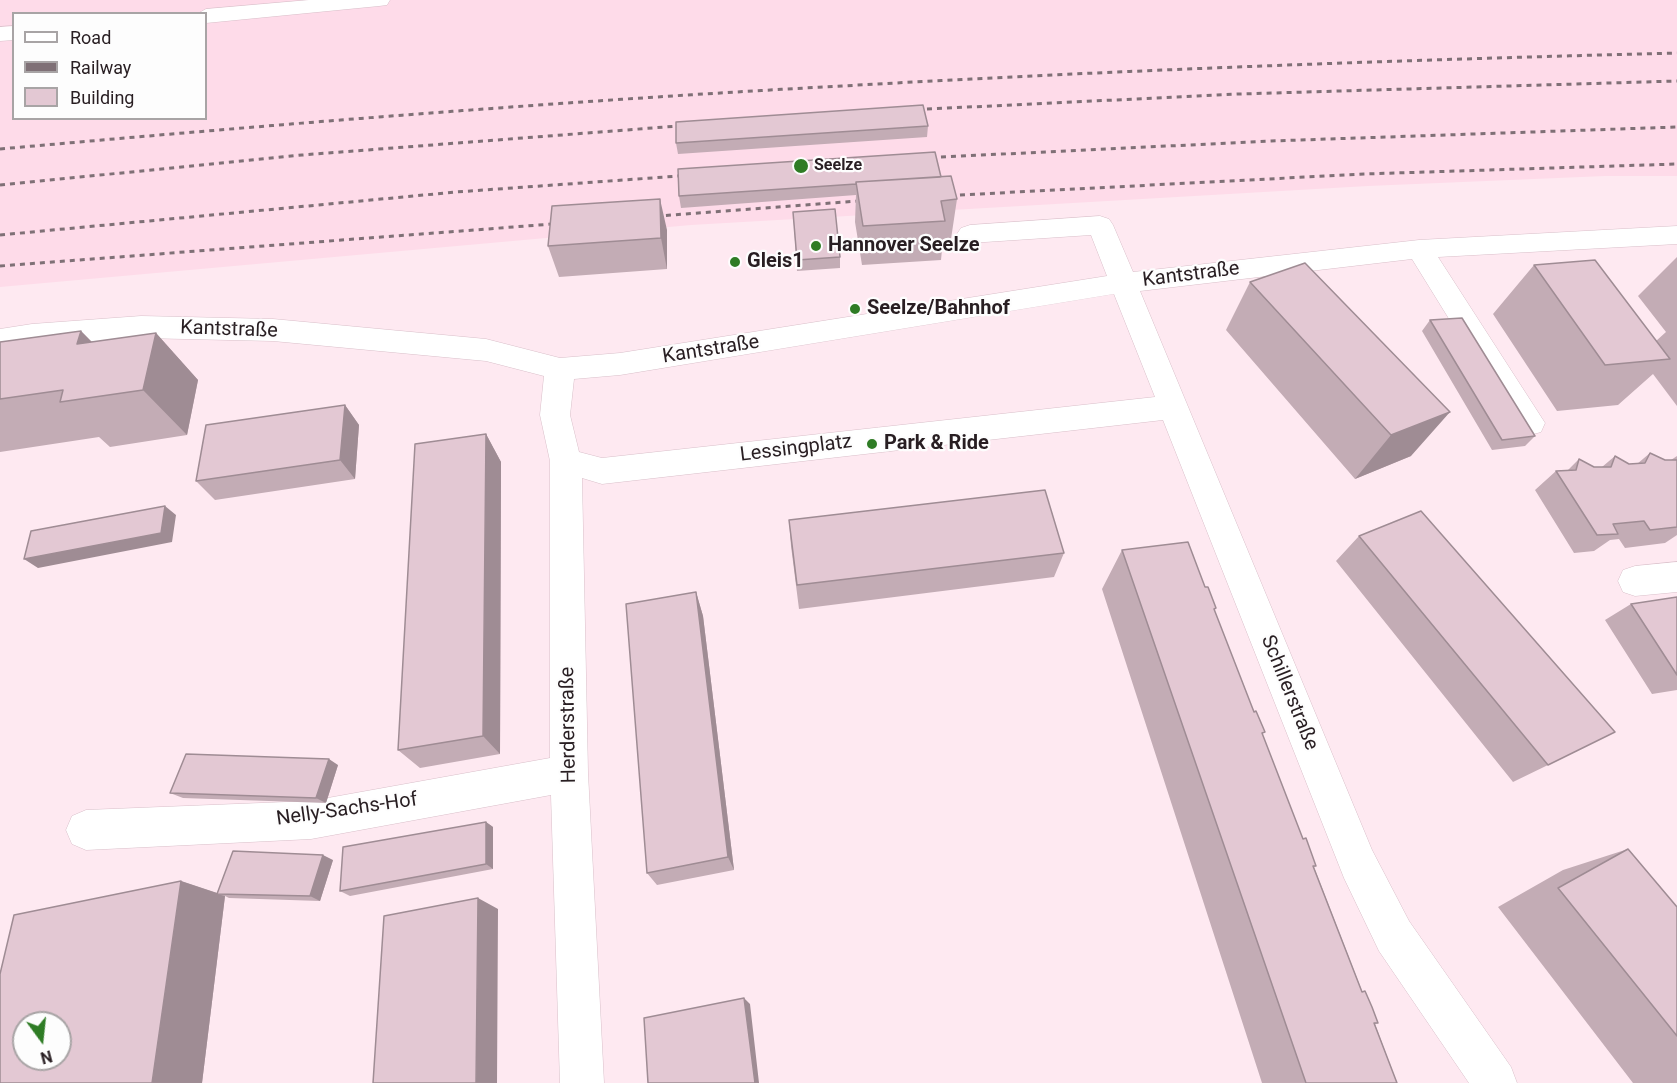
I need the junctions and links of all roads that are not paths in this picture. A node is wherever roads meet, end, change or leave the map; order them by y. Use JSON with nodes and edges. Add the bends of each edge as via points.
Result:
{"nodes":[{"id":1,"x":379,"y":0,"type":"edge"},
{"id":2,"x":207,"y":16,"type":"edge"},
{"id":3,"x":970,"y":234,"type":"dead end"},
{"id":4,"x":1677,"y":235,"type":"edge"},
{"id":5,"x":1563,"y":241,"type":"junction"},
{"id":6,"x":1419,"y":249,"type":"junction"},
{"id":7,"x":1583,"y":268,"type":"edge"},
{"id":8,"x":1122,"y":283,"type":"junction"},
{"id":9,"x":0,"y":340,"type":"edge"},
{"id":10,"x":561,"y":369,"type":"junction"},
{"id":11,"x":1172,"y":407,"type":"junction"},
{"id":12,"x":1530,"y":423,"type":"edge"},
{"id":13,"x":566,"y":461,"type":"junction"},
{"id":14,"x":1677,"y":577,"type":"edge"},
{"id":15,"x":1635,"y":581,"type":"dead end"},
{"id":16,"x":569,"y":773,"type":"junction"},
{"id":17,"x":86,"y":830,"type":"dead end"},
{"id":18,"x":582,"y":1083,"type":"edge"},
{"id":19,"x":1495,"y":1083,"type":"edge"}],
"edges":[{"from":1,"to":2,"type":"street"},
{"from":3,"to":8,"type":"street","name":"Schillerstraße","via":[[1100,225]]},
{"from":4,"to":5,"type":"street","name":"Kantstraße"},
{"from":5,"to":6,"type":"street","name":"Kantstraße"},
{"from":5,"to":7,"type":"street"},
{"from":6,"to":8,"type":"street","name":"Kantstraße"},
{"from":6,"to":12,"type":"street"},
{"from":8,"to":10,"type":"street","name":"Kantstraße","via":[[620,364]]},
{"from":8,"to":11,"type":"street","name":"Schillerstraße"},
{"from":9,"to":10,"type":"street","name":"Kantstraße","via":[[141,327],[273,330],[486,350]]},
{"from":10,"to":13,"type":"street","name":"Herderstraße","via":[[555,415]]},
{"from":11,"to":13,"type":"street","name":"Lessingplatz","via":[[602,471]]},
{"from":11,"to":19,"type":"street","name":"Schillerstraße","via":[[1358,864],[1394,936]]},
{"from":13,"to":16,"type":"street","name":"Herderstraße"},
{"from":14,"to":15,"type":"street"},
{"from":16,"to":17,"type":"street","name":"Nelly-Sachs-Hof","via":[[310,820]]},
{"from":16,"to":18,"type":"street","name":"Herderstraße"}]}
